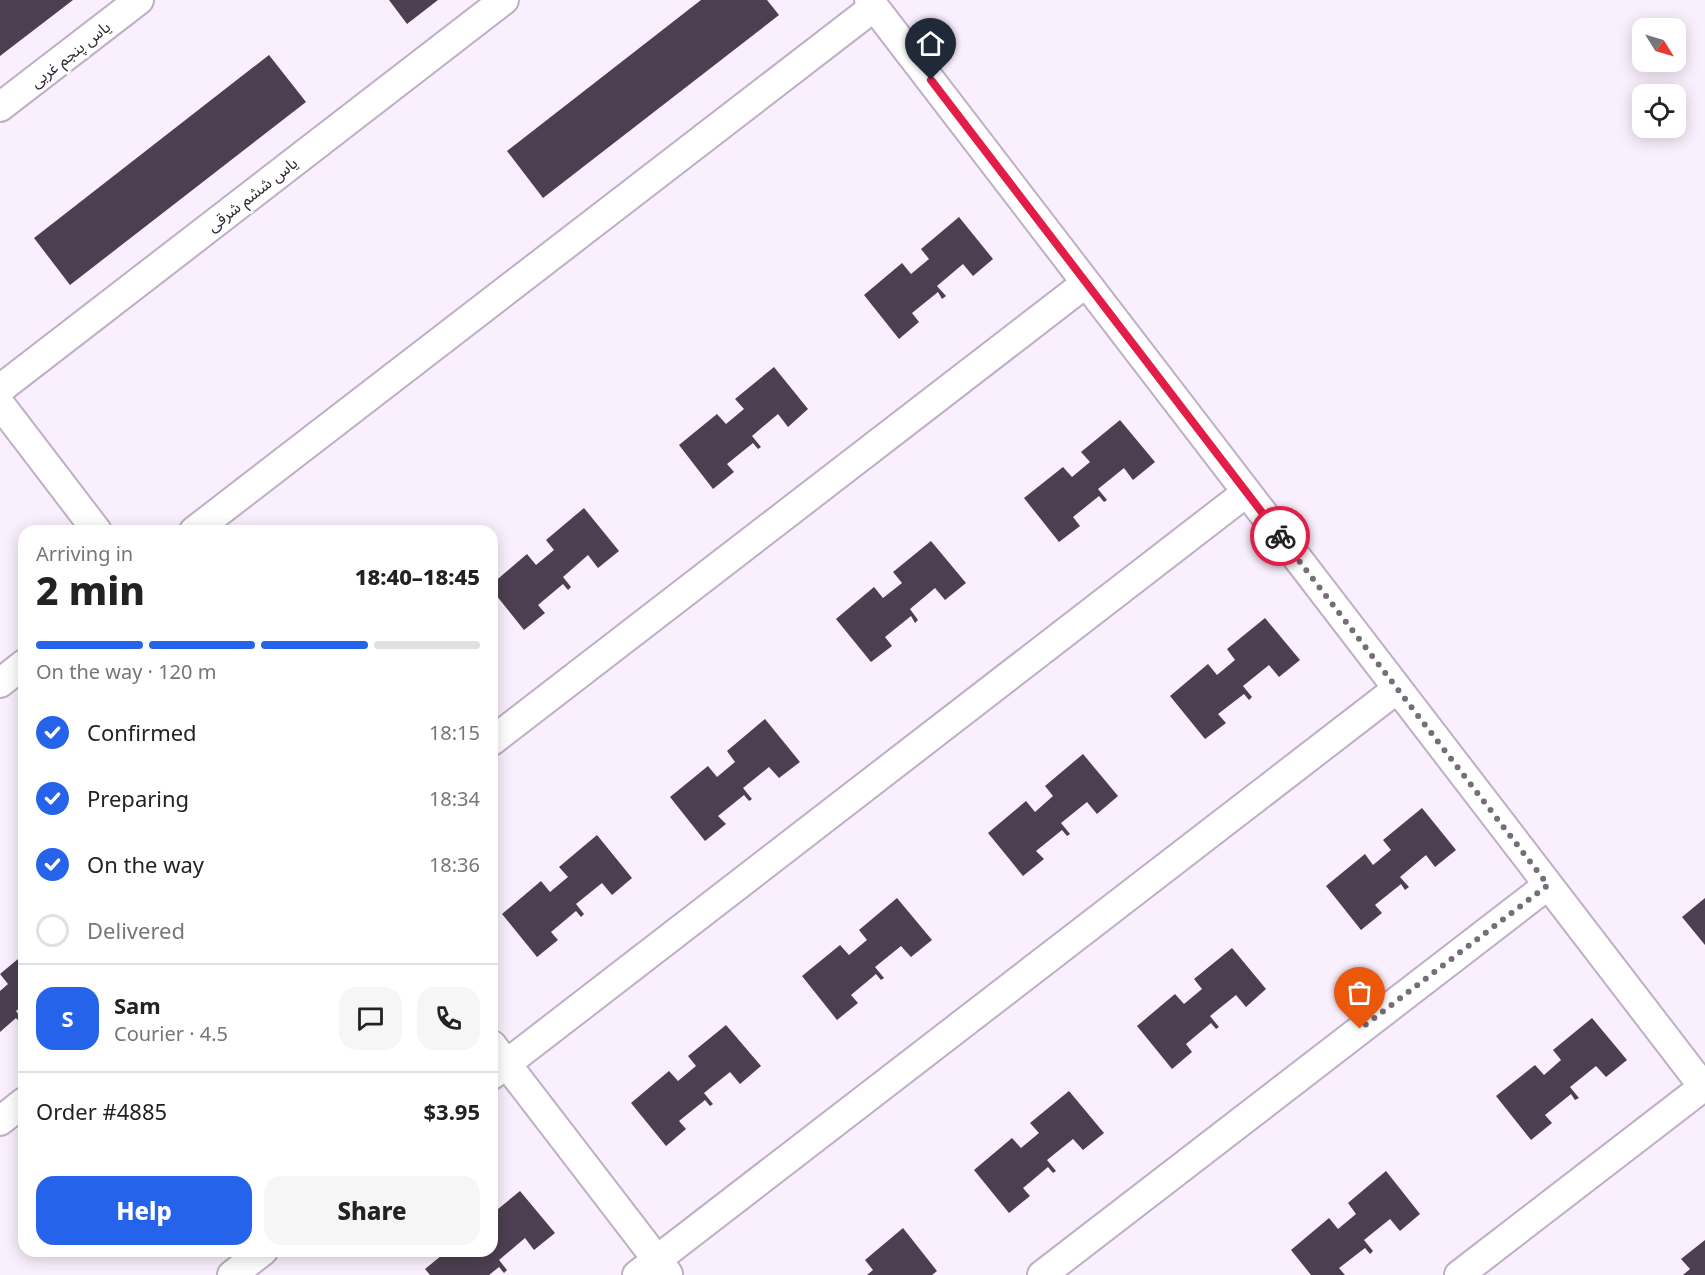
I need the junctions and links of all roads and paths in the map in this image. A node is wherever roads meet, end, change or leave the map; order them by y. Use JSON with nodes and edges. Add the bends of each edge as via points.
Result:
{"nodes":[{"id":1,"x":139,"y":0,"type":"edge"},
{"id":2,"x":504,"y":0,"type":"edge"},
{"id":3,"x":872,"y":3,"type":"edge"},
{"id":4,"x":0,"y":107,"type":"edge"},
{"id":5,"x":1086,"y":283,"type":"junction"},
{"id":6,"x":0,"y":389,"type":"edge"},
{"id":7,"x":0,"y":404,"type":"edge"},
{"id":8,"x":1247,"y":492,"type":"junction"},
{"id":9,"x":92,"y":525,"type":"edge"},
{"id":10,"x":202,"y":525,"type":"edge"},
{"id":11,"x":18,"y":669,"type":"edge"},
{"id":12,"x":0,"y":683,"type":"edge"},
{"id":13,"x":1397,"y":689,"type":"junction"},
{"id":14,"x":498,"y":736,"type":"edge"},
{"id":15,"x":1548,"y":885,"type":"junction"},
{"id":16,"x":498,"y":1060,"type":"edge"},
{"id":17,"x":498,"y":1062,"type":"edge"},
{"id":18,"x":1704,"y":1088,"type":"edge"},
{"id":19,"x":18,"y":1107,"type":"edge"},
{"id":20,"x":0,"y":1121,"type":"edge"},
{"id":21,"x":255,"y":1257,"type":"edge"},
{"id":22,"x":654,"y":1270,"type":"edge"},
{"id":23,"x":232,"y":1275,"type":"edge"},
{"id":24,"x":1042,"y":1275,"type":"edge"},
{"id":25,"x":1459,"y":1275,"type":"edge"}],
"edges":[{"from":1,"to":4,"type":"street","name":"یاس پنجم غربی"},
{"from":2,"to":6,"type":"street","name":"یاس ششم شرقی"},
{"from":3,"to":5,"type":"street"},
{"from":3,"to":10,"type":"street"},
{"from":5,"to":8,"type":"street"},
{"from":5,"to":14,"type":"street"},
{"from":7,"to":9,"type":"street"},
{"from":8,"to":13,"type":"street"},
{"from":8,"to":16,"type":"street"},
{"from":11,"to":12,"type":"street"},
{"from":13,"to":15,"type":"street"},
{"from":13,"to":22,"type":"street"},
{"from":15,"to":18,"type":"street"},
{"from":15,"to":24,"type":"street"},
{"from":17,"to":22,"type":"street"},
{"from":18,"to":25,"type":"street"},
{"from":19,"to":20,"type":"street"},
{"from":21,"to":23,"type":"street"}]}
